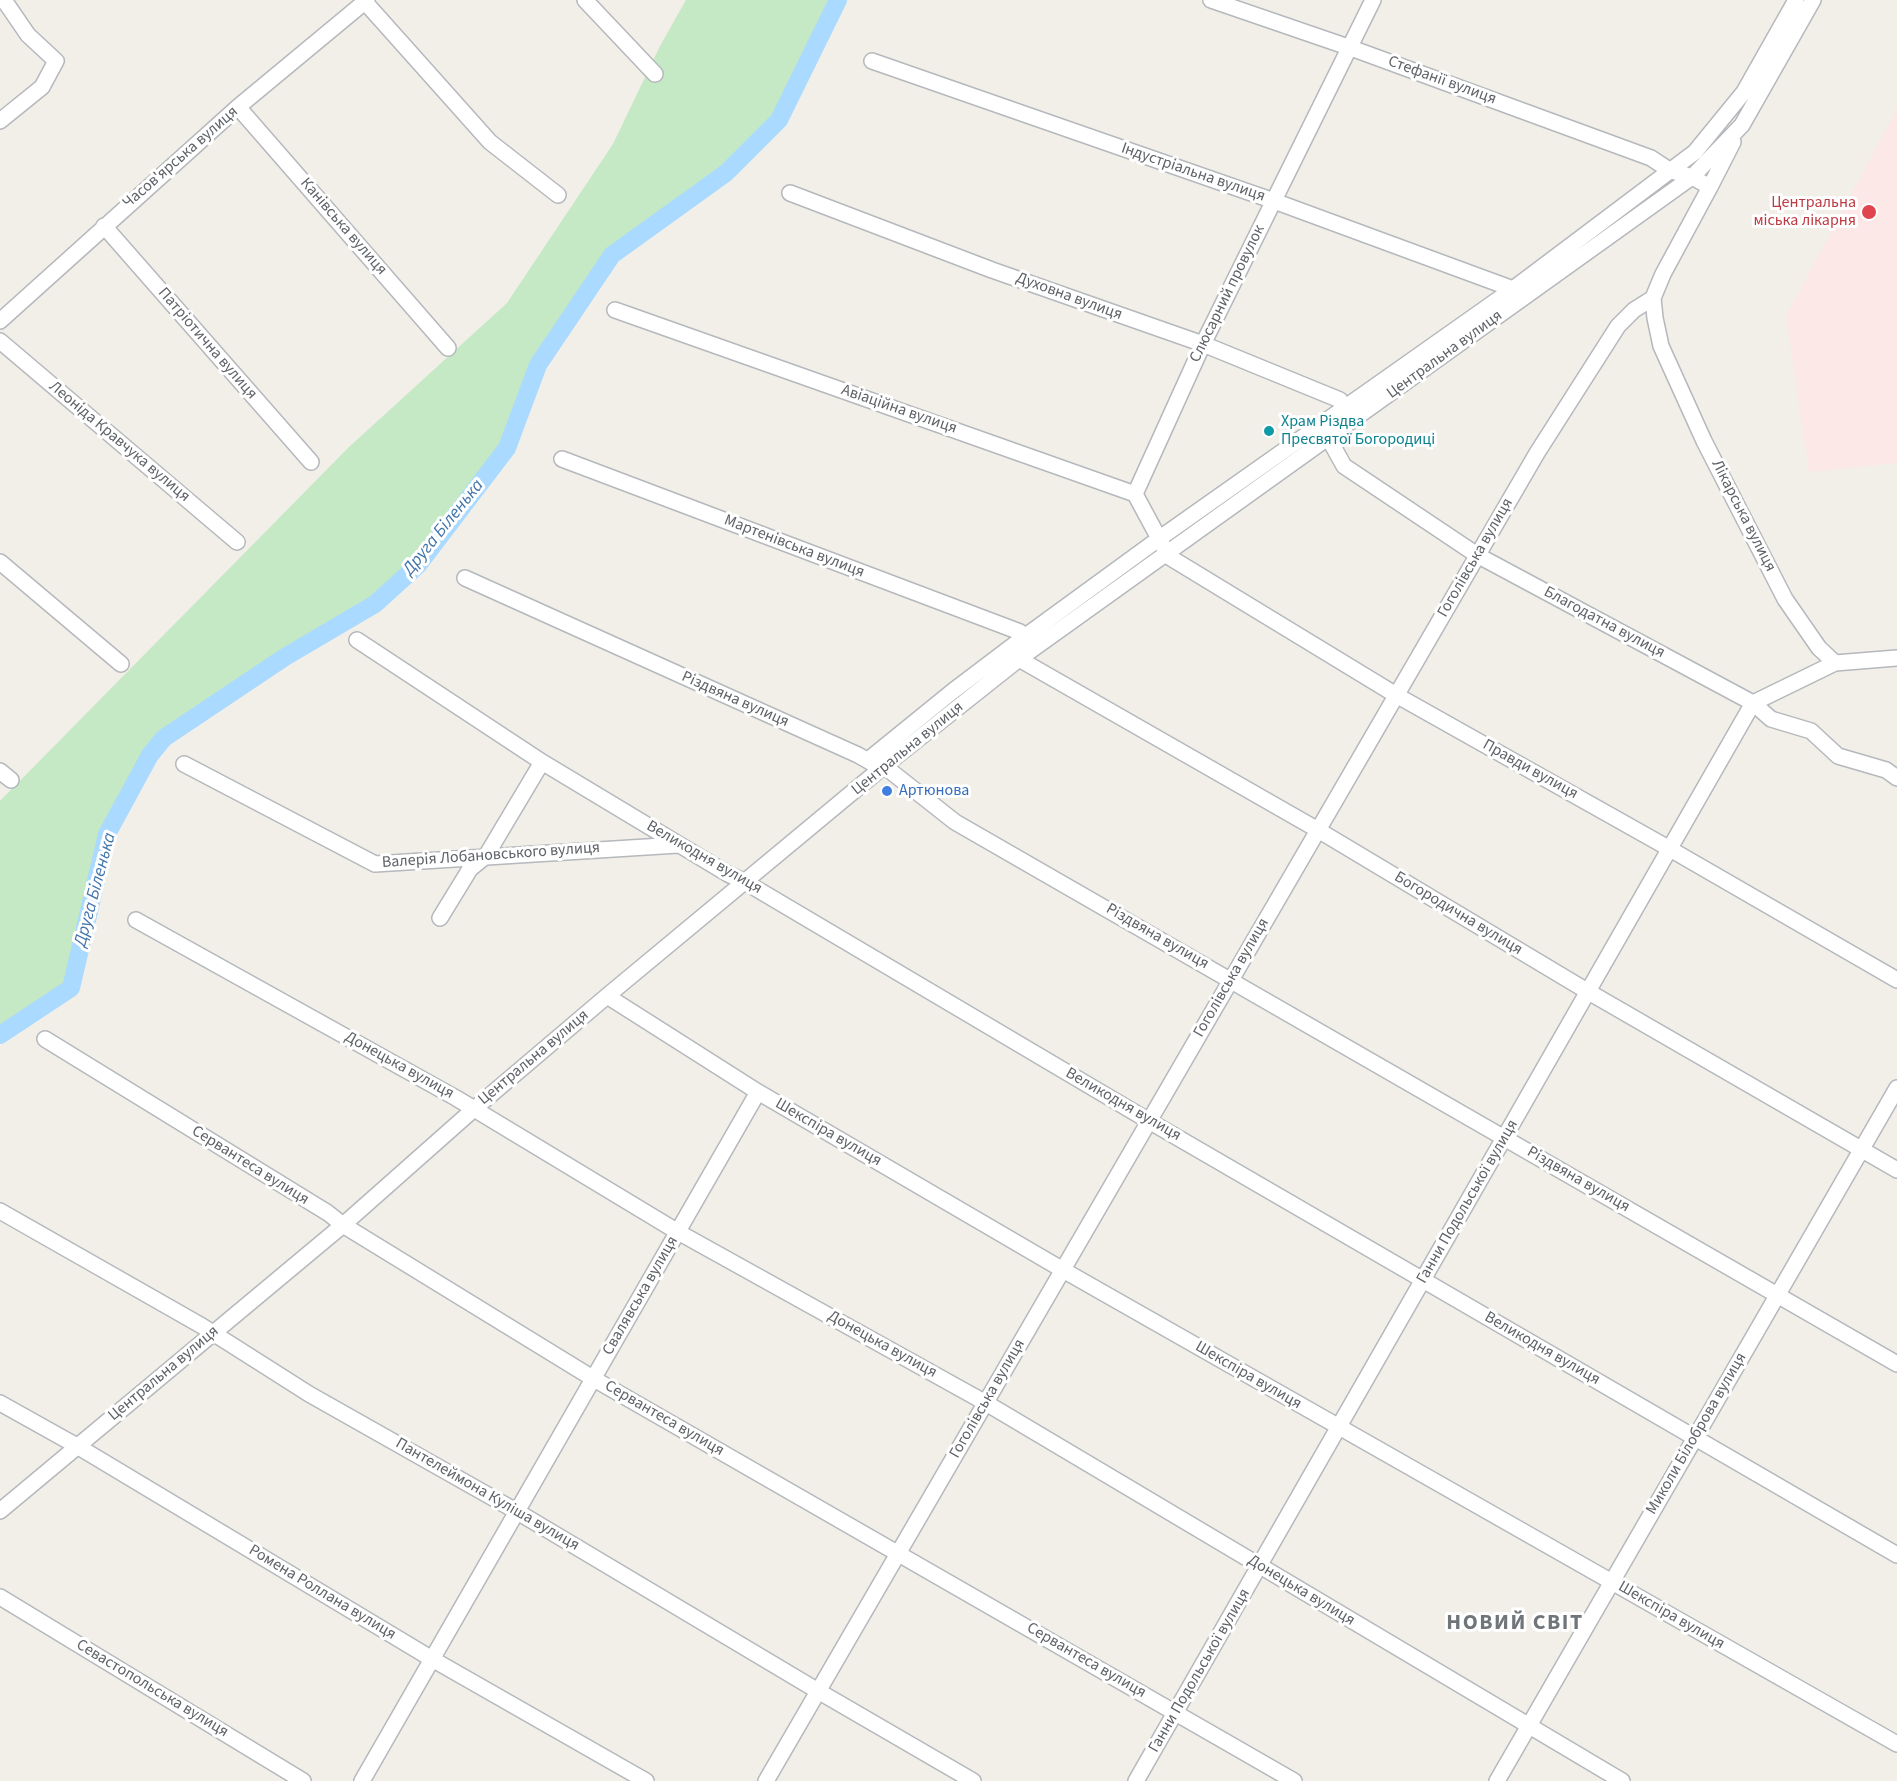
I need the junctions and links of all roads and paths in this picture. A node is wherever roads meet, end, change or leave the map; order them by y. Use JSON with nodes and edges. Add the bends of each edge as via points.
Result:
{"nodes":[{"id":1,"x":4,"y":0,"type":"edge"},
{"id":2,"x":585,"y":0,"type":"edge"},
{"id":3,"x":1211,"y":0,"type":"edge"},
{"id":4,"x":1373,"y":0,"type":"edge"},
{"id":5,"x":1796,"y":0,"type":"edge"},
{"id":6,"x":1813,"y":0,"type":"edge"},
{"id":7,"x":366,"y":1,"type":"edge"},
{"id":8,"x":1351,"y":48,"type":"junction"},
{"id":9,"x":872,"y":61,"type":"dead end"},
{"id":10,"x":655,"y":74,"type":"dead end"},
{"id":11,"x":238,"y":107,"type":"junction"},
{"id":12,"x":0,"y":121,"type":"edge"},
{"id":13,"x":1742,"y":125,"type":"junction"},
{"id":14,"x":1669,"y":170,"type":"junction"},
{"id":15,"x":1692,"y":177,"type":"junction"},
{"id":16,"x":1710,"y":187,"type":"junction"},
{"id":17,"x":790,"y":193,"type":"dead end"},
{"id":18,"x":558,"y":195,"type":"dead end"},
{"id":19,"x":1274,"y":201,"type":"junction"},
{"id":20,"x":104,"y":226,"type":"junction"},
{"id":21,"x":1513,"y":289,"type":"junction"},
{"id":22,"x":1653,"y":298,"type":"junction"},
{"id":23,"x":615,"y":310,"type":"dead end"},
{"id":24,"x":0,"y":321,"type":"edge"},
{"id":25,"x":0,"y":341,"type":"edge"},
{"id":26,"x":1203,"y":344,"type":"junction"},
{"id":27,"x":448,"y":348,"type":"dead end"},
{"id":28,"x":1343,"y":408,"type":"junction"},
{"id":29,"x":1329,"y":439,"type":"junction"},
{"id":30,"x":562,"y":459,"type":"dead end"},
{"id":31,"x":310,"y":462,"type":"dead end"},
{"id":32,"x":1135,"y":494,"type":"junction"},
{"id":33,"x":1160,"y":538,"type":"junction"},
{"id":34,"x":237,"y":542,"type":"dead end"},
{"id":35,"x":1166,"y":555,"type":"junction"},
{"id":36,"x":1478,"y":555,"type":"junction"},
{"id":37,"x":0,"y":562,"type":"edge"},
{"id":38,"x":465,"y":578,"type":"dead end"},
{"id":39,"x":1023,"y":638,"type":"junction"},
{"id":40,"x":357,"y":640,"type":"dead end"},
{"id":41,"x":1897,"y":658,"type":"edge"},
{"id":42,"x":1019,"y":659,"type":"junction"},
{"id":43,"x":1835,"y":663,"type":"junction"},
{"id":44,"x":121,"y":664,"type":"dead end"},
{"id":45,"x":1396,"y":695,"type":"junction"},
{"id":46,"x":1753,"y":702,"type":"junction"},
{"id":47,"x":868,"y":760,"type":"junction"},
{"id":48,"x":542,"y":762,"type":"junction"},
{"id":49,"x":184,"y":764,"type":"dead end"},
{"id":50,"x":884,"y":766,"type":"junction"},
{"id":51,"x":1897,"y":778,"type":"edge"},
{"id":52,"x":1318,"y":830,"type":"junction"},
{"id":53,"x":678,"y":845,"type":"junction"},
{"id":54,"x":1670,"y":849,"type":"junction"},
{"id":55,"x":486,"y":856,"type":"junction"},
{"id":56,"x":745,"y":882,"type":"junction"},
{"id":57,"x":440,"y":918,"type":"dead end"},
{"id":58,"x":136,"y":920,"type":"dead end"},
{"id":59,"x":1231,"y":980,"type":"junction"},
{"id":60,"x":1897,"y":980,"type":"edge"},
{"id":61,"x":1588,"y":992,"type":"junction"},
{"id":62,"x":607,"y":996,"type":"junction"},
{"id":63,"x":45,"y":1039,"type":"dead end"},
{"id":64,"x":1897,"y":1088,"type":"edge"},
{"id":65,"x":758,"y":1092,"type":"junction"},
{"id":66,"x":474,"y":1109,"type":"junction"},
{"id":67,"x":1149,"y":1121,"type":"junction"},
{"id":68,"x":1505,"y":1138,"type":"junction"},
{"id":69,"x":1862,"y":1149,"type":"junction"},
{"id":70,"x":1897,"y":1170,"type":"edge"},
{"id":71,"x":0,"y":1211,"type":"edge"},
{"id":72,"x":343,"y":1225,"type":"junction"},
{"id":73,"x":678,"y":1232,"type":"junction"},
{"id":74,"x":1063,"y":1270,"type":"junction"},
{"id":75,"x":1423,"y":1280,"type":"junction"},
{"id":76,"x":1778,"y":1295,"type":"junction"},
{"id":77,"x":213,"y":1333,"type":"junction"},
{"id":78,"x":1897,"y":1364,"type":"edge"},
{"id":79,"x":594,"y":1379,"type":"junction"},
{"id":80,"x":0,"y":1403,"type":"edge"},
{"id":81,"x":986,"y":1403,"type":"junction"},
{"id":82,"x":1339,"y":1428,"type":"junction"},
{"id":83,"x":1695,"y":1438,"type":"junction"},
{"id":84,"x":77,"y":1446,"type":"junction"},
{"id":85,"x":0,"y":1511,"type":"edge"},
{"id":86,"x":516,"y":1511,"type":"junction"},
{"id":87,"x":899,"y":1553,"type":"junction"},
{"id":88,"x":1897,"y":1555,"type":"edge"},
{"id":89,"x":1260,"y":1566,"type":"junction"},
{"id":90,"x":1612,"y":1582,"type":"junction"},
{"id":91,"x":0,"y":1597,"type":"edge"},
{"id":92,"x":432,"y":1659,"type":"junction"},
{"id":93,"x":818,"y":1691,"type":"junction"},
{"id":94,"x":1176,"y":1713,"type":"junction"},
{"id":95,"x":1529,"y":1726,"type":"junction"},
{"id":96,"x":1897,"y":1744,"type":"edge"},
{"id":97,"x":303,"y":1781,"type":"edge"},
{"id":98,"x":362,"y":1781,"type":"edge"},
{"id":99,"x":646,"y":1781,"type":"edge"},
{"id":100,"x":766,"y":1781,"type":"edge"},
{"id":101,"x":973,"y":1781,"type":"edge"},
{"id":102,"x":1136,"y":1781,"type":"edge"},
{"id":103,"x":1294,"y":1781,"type":"edge"},
{"id":104,"x":1497,"y":1781,"type":"edge"},
{"id":105,"x":1622,"y":1781,"type":"edge"}],
"edges":[{"from":1,"to":12,"type":"street","via":[[28,35],[56,61],[42,87]]},
{"from":2,"to":10,"type":"street"},
{"from":3,"to":8,"type":"street","name":"Стефанії вулиця"},
{"from":4,"to":8,"type":"street","name":"Слюсарний провулок"},
{"from":5,"to":14,"type":"street","name":"Центральна вулиця","via":[[1744,92],[1695,152]]},
{"from":6,"to":13,"type":"street","name":"Центральна вулиця"},
{"from":7,"to":11,"type":"street","name":"Часов'ярська вулиця"},
{"from":7,"to":18,"type":"street","via":[[490,142]]},
{"from":8,"to":14,"type":"street","name":"Стефанії вулиця","via":[[1651,158]]},
{"from":8,"to":19,"type":"street","name":"Слюсарний провулок"},
{"from":9,"to":19,"type":"street","name":"Індустріальна вулиця"},
{"from":11,"to":20,"type":"street","name":"Часов'ярська вулиця"},
{"from":11,"to":27,"type":"street","name":"Канівська вулиця"},
{"from":13,"to":15,"type":"street","name":"Центральна вулиця"},
{"from":13,"to":16,"type":"street"},
{"from":14,"to":15,"type":"street","name":"Стефанії вулиця"},
{"from":14,"to":21,"type":"street","name":"Центральна вулиця"},
{"from":15,"to":16,"type":"street"},
{"from":15,"to":29,"type":"street","name":"Центральна вулиця"},
{"from":16,"to":22,"type":"street"},
{"from":17,"to":26,"type":"street","name":"Духовна вулиця"},
{"from":19,"to":21,"type":"street","name":"Індустріальна вулиця"},
{"from":19,"to":26,"type":"street","name":"Слюсарний провулок"},
{"from":20,"to":24,"type":"street","name":"Часов'ярська вулиця"},
{"from":20,"to":31,"type":"street","name":"Патріотична вулиця"},
{"from":21,"to":28,"type":"street","name":"Центральна вулиця"},
{"from":22,"to":36,"type":"street","name":"Гоголівська вулиця","via":[[1618,326]]},
{"from":22,"to":43,"type":"street","name":"Лікарська вулиця","via":[[1661,346],[1704,441],[1785,599],[1819,648]]},
{"from":23,"to":32,"type":"street","name":"Авіаційна вулиця"},
{"from":25,"to":34,"type":"street","name":"Леоніда Кравчука вулиця"},
{"from":26,"to":28,"type":"street","name":"Духовна вулиця","via":[[1340,400]]},
{"from":26,"to":32,"type":"street","name":"Слюсарний провулок"},
{"from":28,"to":33,"type":"street","name":"Центральна вулиця"},
{"from":29,"to":35,"type":"street","name":"Центральна вулиця"},
{"from":29,"to":36,"type":"street","name":"Благодатна вулиця","via":[[1344,466]]},
{"from":30,"to":39,"type":"street","name":"Мартенівська вулиця","via":[[1020,632]]},
{"from":32,"to":33,"type":"street"},
{"from":33,"to":35,"type":"street"},
{"from":33,"to":39,"type":"street","name":"Центральна вулиця"},
{"from":35,"to":42,"type":"street","name":"Центральна вулиця"},
{"from":35,"to":45,"type":"street","name":"Правди вулиця"},
{"from":36,"to":45,"type":"street","name":"Гоголівська вулиця"},
{"from":36,"to":46,"type":"street","name":"Благодатна вулиця"},
{"from":37,"to":44,"type":"street"},
{"from":38,"to":47,"type":"street","name":"Різдвяна вулиця"},
{"from":39,"to":47,"type":"street","name":"Центральна вулиця"},
{"from":40,"to":48,"type":"street","name":"Великодня вулиця"},
{"from":41,"to":43,"type":"street"},
{"from":42,"to":50,"type":"street","name":"Центральна вулиця"},
{"from":42,"to":52,"type":"street","name":"Богородична вулиця"},
{"from":43,"to":46,"type":"street"},
{"from":45,"to":52,"type":"street","name":"Гоголівська вулиця"},
{"from":45,"to":54,"type":"street","name":"Правди вулиця"},
{"from":46,"to":51,"type":"street","name":"Благодатна вулиця","via":[[1771,719],[1811,731],[1838,756],[1886,770]]},
{"from":46,"to":54,"type":"street","name":"Ганни Подольської вулиця"},
{"from":47,"to":50,"type":"street","name":"Різдвяна вулиця"},
{"from":48,"to":53,"type":"street","name":"Великодня вулиця"},
{"from":48,"to":55,"type":"street"},
{"from":49,"to":55,"type":"street","name":"Валерія Лобановського вулиця","via":[[375,864]]},
{"from":50,"to":56,"type":"street","name":"Центральна вулиця"},
{"from":50,"to":59,"type":"street","name":"Різдвяна вулиця","via":[[955,822]]},
{"from":52,"to":59,"type":"street","name":"Гоголівська вулиця"},
{"from":52,"to":61,"type":"street","name":"Богородична вулиця"},
{"from":53,"to":55,"type":"street","name":"Валерія Лобановського вулиця"},
{"from":53,"to":56,"type":"street","name":"Великодня вулиця"},
{"from":54,"to":60,"type":"street","name":"Правди вулиця"},
{"from":54,"to":61,"type":"street","name":"Ганни Подольської вулиця"},
{"from":55,"to":57,"type":"street","via":[[470,868]]},
{"from":56,"to":62,"type":"street","name":"Центральна вулиця"},
{"from":56,"to":67,"type":"street","name":"Великодня вулиця"},
{"from":58,"to":66,"type":"street","name":"Донецька вулиця"},
{"from":59,"to":67,"type":"street","name":"Гоголівська вулиця"},
{"from":59,"to":68,"type":"street","name":"Різдвяна вулиця"},
{"from":61,"to":68,"type":"street","name":"Ганни Подольської вулиця"},
{"from":61,"to":69,"type":"street","name":"Богородична вулиця"},
{"from":62,"to":65,"type":"street","name":"Шекспіра вулиця"},
{"from":62,"to":66,"type":"street","name":"Центральна вулиця"},
{"from":63,"to":72,"type":"street","name":"Сервантеса вулиця"},
{"from":64,"to":69,"type":"street","name":"Миколи Білоброва вулиця"},
{"from":65,"to":73,"type":"street","name":"Свалявська вулиця"},
{"from":65,"to":74,"type":"street","name":"Шекспіра вулиця"},
{"from":66,"to":72,"type":"street","name":"Центральна вулиця"},
{"from":66,"to":73,"type":"street","name":"Донецька вулиця"},
{"from":67,"to":74,"type":"street","name":"Гоголівська вулиця"},
{"from":67,"to":75,"type":"street","name":"Великодня вулиця"},
{"from":68,"to":75,"type":"street","name":"Ганни Подольської вулиця"},
{"from":68,"to":76,"type":"street","name":"Різдвяна вулиця"},
{"from":69,"to":70,"type":"street","name":"Богородична вулиця"},
{"from":69,"to":76,"type":"street","name":"Миколи Білоброва вулиця"},
{"from":71,"to":77,"type":"street","name":"Пантелеймона Куліша вулиця"},
{"from":72,"to":77,"type":"street","name":"Центральна вулиця"},
{"from":72,"to":79,"type":"street","name":"Сервантеса вулиця"},
{"from":73,"to":79,"type":"street","name":"Свалявська вулиця"},
{"from":73,"to":81,"type":"street","name":"Донецька вулиця"},
{"from":74,"to":81,"type":"street","name":"Гоголівська вулиця"},
{"from":74,"to":82,"type":"street","name":"Шекспіра вулиця"},
{"from":75,"to":82,"type":"street","name":"Ганни Подольської вулиця"},
{"from":75,"to":83,"type":"street","name":"Великодня вулиця"},
{"from":76,"to":78,"type":"street","name":"Різдвяна вулиця"},
{"from":76,"to":83,"type":"street","name":"Миколи Білоброва вулиця"},
{"from":77,"to":84,"type":"street","name":"Центральна вулиця"},
{"from":77,"to":86,"type":"street","name":"Пантелеймона Куліша вулиця","via":[[309,1394]]},
{"from":79,"to":86,"type":"street","name":"Свалявська вулиця"},
{"from":79,"to":87,"type":"street","name":"Сервантеса вулиця"},
{"from":80,"to":84,"type":"street","name":"Ромена Роллана вулиця"},
{"from":81,"to":87,"type":"street","name":"Гоголівська вулиця"},
{"from":81,"to":89,"type":"street","name":"Донецька вулиця"},
{"from":82,"to":89,"type":"street","name":"Ганни Подольської вулиця"},
{"from":82,"to":90,"type":"street","name":"Шекспіра вулиця"},
{"from":83,"to":88,"type":"street","name":"Великодня вулиця"},
{"from":83,"to":90,"type":"street","name":"Миколи Білоброва вулиця"},
{"from":84,"to":85,"type":"street","name":"Центральна вулиця"},
{"from":84,"to":92,"type":"street","name":"Ромена Роллана вулиця"},
{"from":86,"to":92,"type":"street","name":"Свалявська вулиця"},
{"from":86,"to":93,"type":"street","name":"Пантелеймона Куліша вулиця"},
{"from":87,"to":93,"type":"street","name":"Гоголівська вулиця"},
{"from":87,"to":94,"type":"street","name":"Сервантеса вулиця"},
{"from":89,"to":94,"type":"street","name":"Ганни Подольської вулиця"},
{"from":89,"to":95,"type":"street","name":"Донецька вулиця"},
{"from":90,"to":95,"type":"street","name":"Миколи Білоброва вулиця"},
{"from":90,"to":96,"type":"street","name":"Шекспіра вулиця"},
{"from":91,"to":97,"type":"street","name":"Севастопольська вулиця"},
{"from":92,"to":98,"type":"street","name":"Свалявська вулиця"},
{"from":92,"to":99,"type":"street","name":"Ромена Роллана вулиця"},
{"from":93,"to":100,"type":"street","name":"Гоголівська вулиця"},
{"from":93,"to":101,"type":"street","name":"Пантелеймона Куліша вулиця"},
{"from":94,"to":102,"type":"street","name":"Ганни Подольської вулиця"},
{"from":94,"to":103,"type":"street","name":"Сервантеса вулиця"},
{"from":95,"to":104,"type":"street","name":"Миколи Білоброва вулиця"},
{"from":95,"to":105,"type":"street","name":"Донецька вулиця"}]}
